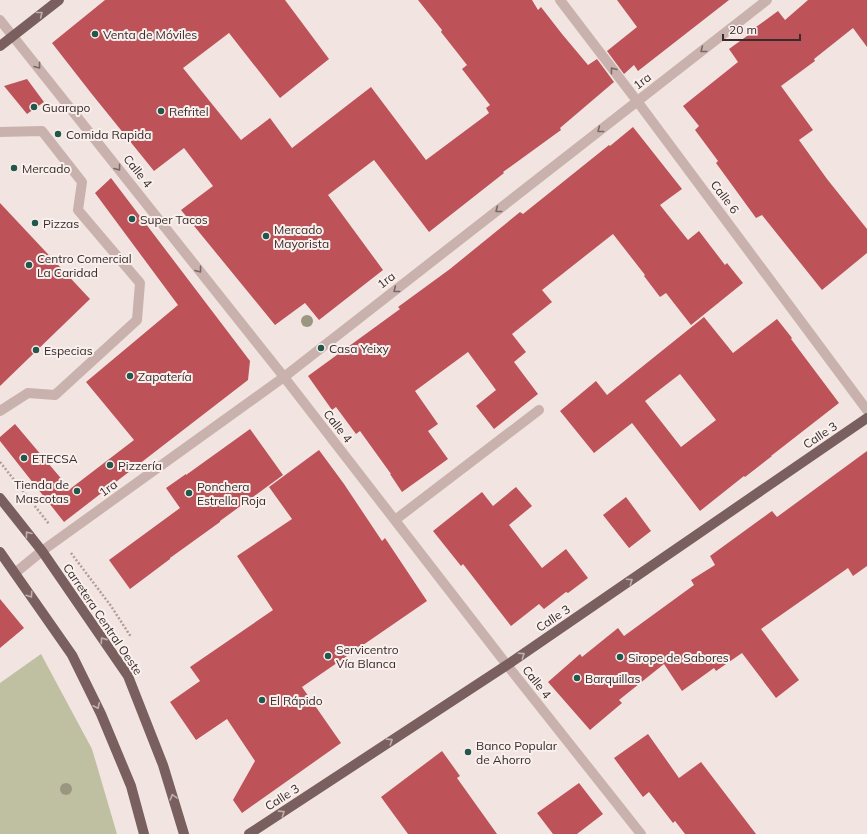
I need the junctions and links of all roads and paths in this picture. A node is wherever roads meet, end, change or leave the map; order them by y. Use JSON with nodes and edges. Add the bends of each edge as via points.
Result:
{"nodes":[{"id":1,"x":59,"y":0,"type":"edge"},
{"id":2,"x":560,"y":0,"type":"edge"},
{"id":3,"x":767,"y":0,"type":"edge"},
{"id":4,"x":0,"y":20,"type":"edge"},
{"id":5,"x":13,"y":35,"type":"junction"},
{"id":6,"x":0,"y":46,"type":"edge"},
{"id":7,"x":637,"y":101,"type":"junction"},
{"id":8,"x":0,"y":132,"type":"edge"},
{"id":9,"x":284,"y":377,"type":"junction"},
{"id":10,"x":539,"y":410,"type":"dead end"},
{"id":11,"x":867,"y":410,"type":"edge"},
{"id":12,"x":0,"y":411,"type":"edge"},
{"id":13,"x":867,"y":418,"type":"edge"},
{"id":14,"x":0,"y":498,"type":"edge"},
{"id":15,"x":395,"y":520,"type":"junction"},
{"id":16,"x":42,"y":551,"type":"junction"},
{"id":17,"x":0,"y":552,"type":"edge"},
{"id":18,"x":15,"y":573,"type":"junction"},
{"id":19,"x":507,"y":665,"type":"junction"},
{"id":20,"x":144,"y":834,"type":"edge"},
{"id":21,"x":184,"y":834,"type":"edge"},
{"id":22,"x":249,"y":834,"type":"edge"},
{"id":23,"x":640,"y":834,"type":"edge"}],
"edges":[{"from":5,"to":1,"type":"main road","one_way":true},
{"from":7,"to":2,"type":"street","name":"Calle 6","one_way":true},
{"from":3,"to":7,"type":"street","name":"1ra","one_way":true},
{"from":4,"to":5,"type":"street","name":"Calle 4"},
{"from":5,"to":6,"type":"main road"},
{"from":5,"to":9,"type":"street","name":"Calle 4","one_way":true},
{"from":7,"to":9,"type":"street","name":"1ra","one_way":true},
{"from":7,"to":11,"type":"street","name":"Calle 6"},
{"from":8,"to":12,"type":"street","via":[[42,131],[82,182],[78,210],[140,283],[137,320],[61,390],[55,395],[28,393]]},
{"from":9,"to":15,"type":"street","name":"Calle 4"},
{"from":9,"to":16,"type":"street","name":"1ra"},
{"from":10,"to":15,"type":"street"},
{"from":19,"to":13,"type":"main road","name":"Calle 3","one_way":true},
{"from":16,"to":14,"type":"main road","name":"Carretera Central Oeste","one_way":true},
{"from":15,"to":19,"type":"street","name":"Calle 4"},
{"from":16,"to":18,"type":"street","name":"1ra"},
{"from":21,"to":16,"type":"main road","name":"Carretera Central Oeste","one_way":true,"via":[[163,765],[128,676]]},
{"from":17,"to":18,"type":"main road"},
{"from":18,"to":20,"type":"main road","one_way":true,"via":[[72,655],[98,707],[131,786]]},
{"from":22,"to":19,"type":"main road","name":"Calle 3","one_way":true},
{"from":19,"to":23,"type":"street","name":"Calle 4"}]}
